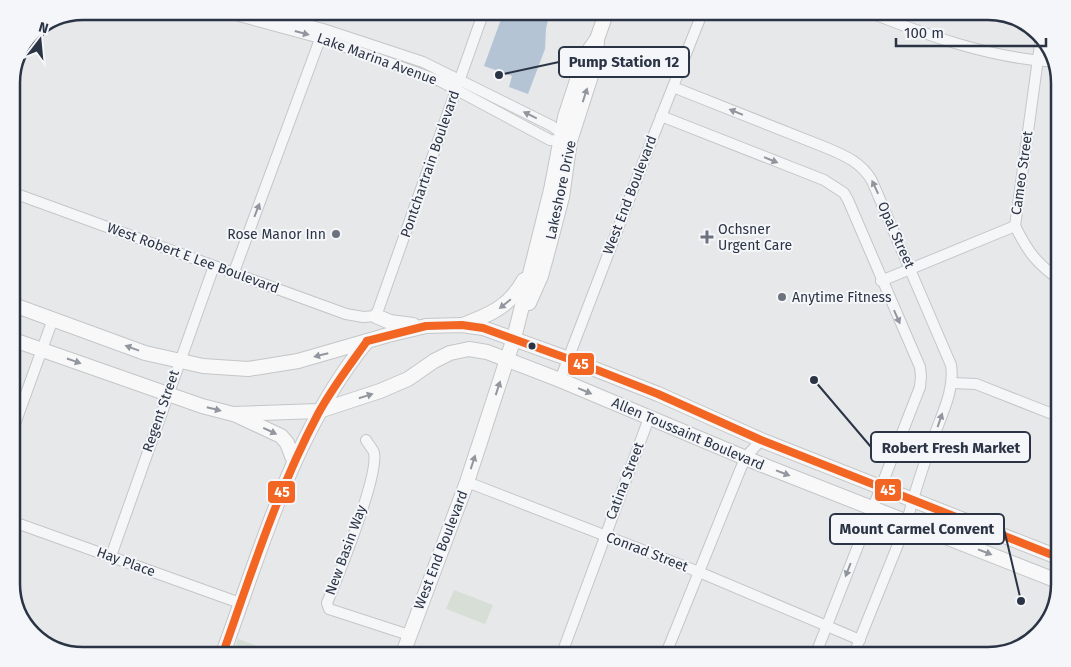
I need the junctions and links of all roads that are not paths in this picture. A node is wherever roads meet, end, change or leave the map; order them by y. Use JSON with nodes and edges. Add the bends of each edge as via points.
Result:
{"nodes":[{"id":1,"x":262,"y":20,"type":"edge"},
{"id":2,"x":283,"y":20,"type":"edge"},
{"id":3,"x":481,"y":20,"type":"edge"},
{"id":4,"x":604,"y":20,"type":"edge"},
{"id":5,"x":700,"y":20,"type":"edge"},
{"id":6,"x":888,"y":20,"type":"edge"},
{"id":7,"x":322,"y":33,"type":"junction"},
{"id":8,"x":1039,"y":47,"type":"edge"},
{"id":9,"x":1037,"y":61,"type":"junction"},
{"id":10,"x":1047,"y":62,"type":"edge"},
{"id":11,"x":457,"y":85,"type":"junction"},
{"id":12,"x":673,"y":87,"type":"junction"},
{"id":13,"x":661,"y":116,"type":"junction"},
{"id":14,"x":564,"y":139,"type":"junction"},
{"id":15,"x":20,"y":195,"type":"edge"},
{"id":16,"x":1015,"y":226,"type":"junction"},
{"id":17,"x":214,"y":266,"type":"junction"},
{"id":18,"x":532,"y":266,"type":"junction"},
{"id":19,"x":911,"y":268,"type":"junction"},
{"id":20,"x":234,"y":272,"type":"junction"},
{"id":21,"x":1051,"y":274,"type":"edge"},
{"id":22,"x":881,"y":280,"type":"junction"},
{"id":23,"x":20,"y":307,"type":"edge"},
{"id":24,"x":376,"y":316,"type":"junction"},
{"id":25,"x":53,"y":319,"type":"junction"},
{"id":26,"x":462,"y":325,"type":"junction"},
{"id":27,"x":426,"y":326,"type":"junction"},
{"id":28,"x":514,"y":338,"type":"junction"},
{"id":29,"x":368,"y":341,"type":"junction"},
{"id":30,"x":20,"y":342,"type":"edge"},
{"id":31,"x":42,"y":350,"type":"junction"},
{"id":32,"x":569,"y":358,"type":"junction"},
{"id":33,"x":507,"y":359,"type":"junction"},
{"id":34,"x":179,"y":362,"type":"junction"},
{"id":35,"x":560,"y":380,"type":"junction"},
{"id":36,"x":952,"y":383,"type":"junction"},
{"id":37,"x":167,"y":394,"type":"junction"},
{"id":38,"x":20,"y":410,"type":"edge"},
{"id":39,"x":319,"y":411,"type":"junction"},
{"id":40,"x":1051,"y":413,"type":"edge"},
{"id":41,"x":233,"y":414,"type":"junction"},
{"id":42,"x":649,"y":418,"type":"junction"},
{"id":43,"x":366,"y":440,"type":"dead end"},
{"id":44,"x":762,"y":440,"type":"junction"},
{"id":45,"x":745,"y":458,"type":"junction"},
{"id":46,"x":294,"y":461,"type":"junction"},
{"id":47,"x":467,"y":482,"type":"junction"},
{"id":48,"x":881,"y":487,"type":"junction"},
{"id":49,"x":912,"y":499,"type":"junction"},
{"id":50,"x":872,"y":508,"type":"junction"},
{"id":51,"x":907,"y":522,"type":"junction"},
{"id":52,"x":20,"y":524,"type":"edge"},
{"id":53,"x":605,"y":536,"type":"junction"},
{"id":54,"x":1051,"y":554,"type":"edge"},
{"id":55,"x":111,"y":556,"type":"junction"},
{"id":56,"x":699,"y":572,"type":"junction"},
{"id":57,"x":1051,"y":578,"type":"edge"},
{"id":58,"x":240,"y":603,"type":"junction"},
{"id":59,"x":826,"y":626,"type":"junction"},
{"id":60,"x":409,"y":635,"type":"junction"},
{"id":61,"x":860,"y":640,"type":"junction"},
{"id":62,"x":225,"y":647,"type":"edge"},
{"id":63,"x":405,"y":647,"type":"edge"},
{"id":64,"x":564,"y":647,"type":"edge"},
{"id":65,"x":669,"y":647,"type":"edge"},
{"id":66,"x":818,"y":647,"type":"edge"},
{"id":67,"x":857,"y":647,"type":"edge"}],
"edges":[{"from":1,"to":7,"type":"street","name":"Lake Marina Avenue","one_way":true},
{"from":2,"to":7,"type":"street","name":"Lake Marina Avenue"},
{"from":3,"to":11,"type":"street","name":"Pontchartrain Boulevard"},
{"from":4,"to":14,"type":"main road","name":"Lakeshore Drive","via":[[597,39],[596,60]]},
{"from":5,"to":12,"type":"street","name":"West End Boulevard"},
{"from":6,"to":9,"type":"street","via":[[959,44]]},
{"from":7,"to":11,"type":"street","name":"Lake Marina Avenue","via":[[425,76]]},
{"from":20,"to":7,"type":"street","one_way":true},
{"from":8,"to":9,"type":"street","name":"Cameo Street"},
{"from":9,"to":10,"type":"street"},
{"from":9,"to":16,"type":"street","name":"Cameo Street"},
{"from":11,"to":14,"type":"street","name":"Lake Marina Avenue","via":[[552,126]]},
{"from":11,"to":24,"type":"street","name":"Pontchartrain Boulevard"},
{"from":12,"to":13,"type":"street","name":"West End Boulevard"},
{"from":19,"to":12,"type":"street","name":"Opal Street","one_way":true,"via":[[872,181],[857,163]]},
{"from":13,"to":22,"type":"street","one_way":true,"via":[[837,187],[852,208]]},
{"from":13,"to":32,"type":"street","name":"West End Boulevard"},
{"from":14,"to":18,"type":"main road","name":"Lakeshore Drive"},
{"from":14,"to":28,"type":"main road","name":"Lakeshore Drive","via":[[562,197],[541,276]]},
{"from":15,"to":17,"type":"street","name":"West Robert E Lee Boulevard"},
{"from":16,"to":19,"type":"street","name":"Cameo Street"},
{"from":16,"to":21,"type":"street","via":[[1030,254]]},
{"from":17,"to":20,"type":"street","name":"West Robert E Lee Boulevard"},
{"from":17,"to":34,"type":"street","name":"Regent Street"},
{"from":18,"to":26,"type":"main road","one_way":true,"via":[[519,289],[501,308]]},
{"from":18,"to":28,"type":"main road","name":"Lakeshore Drive"},
{"from":19,"to":22,"type":"street","name":"Cameo Street"},
{"from":19,"to":36,"type":"street","name":"Opal Street","via":[[948,354]]},
{"from":20,"to":24,"type":"street","name":"West Robert E Lee Boulevard","via":[[346,314]]},
{"from":22,"to":48,"type":"street","one_way":true,"via":[[920,367],[921,376],[920,388]]},
{"from":23,"to":25,"type":"main road","name":"Allen Toussaint Boulevard"},
{"from":24,"to":27,"type":"main road","via":[[400,324]]},
{"from":25,"to":31,"type":"street"},
{"from":34,"to":25,"type":"main road","name":"Allen Toussaint Boulevard","one_way":true},
{"from":26,"to":27,"type":"main road","name":"Allen Toussaint Boulevard"},
{"from":26,"to":28,"type":"main road","name":"Allen Toussaint Boulevard"},
{"from":27,"to":29,"type":"main road","name":"Allen Toussaint Boulevard"},
{"from":28,"to":32,"type":"main road","name":"Allen Toussaint Boulevard"},
{"from":28,"to":33,"type":"main road","name":"Lakeshore Drive"},
{"from":29,"to":34,"type":"main road","name":"Allen Toussaint Boulevard","one_way":true,"via":[[298,361],[248,369]]},
{"from":29,"to":39,"type":"main road"},
{"from":30,"to":31,"type":"main road"},
{"from":31,"to":37,"type":"main road","one_way":true},
{"from":31,"to":38,"type":"street"},
{"from":32,"to":35,"type":"street","name":"West End Boulevard"},
{"from":32,"to":44,"type":"main road","name":"Allen Toussaint Boulevard"},
{"from":33,"to":35,"type":"main road","name":"Allen Toussaint Boulevard"},
{"from":39,"to":33,"type":"main road","name":"Allen Toussaint Boulevard","one_way":true,"via":[[380,392],[408,379],[450,352],[469,349]]},
{"from":47,"to":33,"type":"main road","name":"West End Boulevard","one_way":true},
{"from":34,"to":37,"type":"street","name":"Regent Street"},
{"from":35,"to":42,"type":"main road","name":"Allen Toussaint Boulevard","one_way":true},
{"from":36,"to":40,"type":"street","via":[[976,384]]},
{"from":49,"to":36,"type":"street","name":"Opal Street","one_way":true},
{"from":37,"to":41,"type":"main road","one_way":true},
{"from":37,"to":55,"type":"street","name":"Regent Street"},
{"from":39,"to":41,"type":"main road","name":"Allen Toussaint Boulevard"},
{"from":39,"to":46,"type":"main road"},
{"from":41,"to":46,"type":"main road","one_way":true,"via":[[281,436]]},
{"from":42,"to":45,"type":"main road","name":"Allen Toussaint Boulevard"},
{"from":42,"to":53,"type":"street","name":"Catina Street"},
{"from":43,"to":60,"type":"street","name":"New Basin Way","via":[[374,452],[372,478],[327,603],[329,609]]},
{"from":44,"to":45,"type":"street"},
{"from":44,"to":48,"type":"main road","name":"Allen Toussaint Boulevard"},
{"from":45,"to":50,"type":"main road","name":"Allen Toussaint Boulevard","one_way":true},
{"from":45,"to":56,"type":"street"},
{"from":46,"to":58,"type":"main road"},
{"from":47,"to":53,"type":"street","name":"Conrad Street"},
{"from":47,"to":60,"type":"main road","name":"West End Boulevard"},
{"from":48,"to":49,"type":"main road","name":"Allen Toussaint Boulevard"},
{"from":48,"to":50,"type":"street"},
{"from":49,"to":51,"type":"street","name":"Opal Street"},
{"from":49,"to":54,"type":"main road","name":"Allen Toussaint Boulevard"},
{"from":50,"to":51,"type":"main road","name":"Allen Toussaint Boulevard"},
{"from":50,"to":59,"type":"street","one_way":true},
{"from":51,"to":57,"type":"main road","name":"Allen Toussaint Boulevard","one_way":true},
{"from":51,"to":61,"type":"street","name":"Opal Street"},
{"from":52,"to":55,"type":"street","name":"Hay Place"},
{"from":53,"to":56,"type":"street","name":"Conrad Street"},
{"from":53,"to":64,"type":"street","name":"Catina Street"},
{"from":55,"to":58,"type":"street","name":"Hay Place"},
{"from":56,"to":59,"type":"street","name":"Conrad Street"},
{"from":56,"to":65,"type":"street"},
{"from":58,"to":62,"type":"main road"},
{"from":59,"to":61,"type":"street","name":"Conrad Street"},
{"from":59,"to":66,"type":"street"},
{"from":60,"to":63,"type":"main road","name":"West End Boulevard"},
{"from":61,"to":67,"type":"street","name":"Opal Street"}]}
